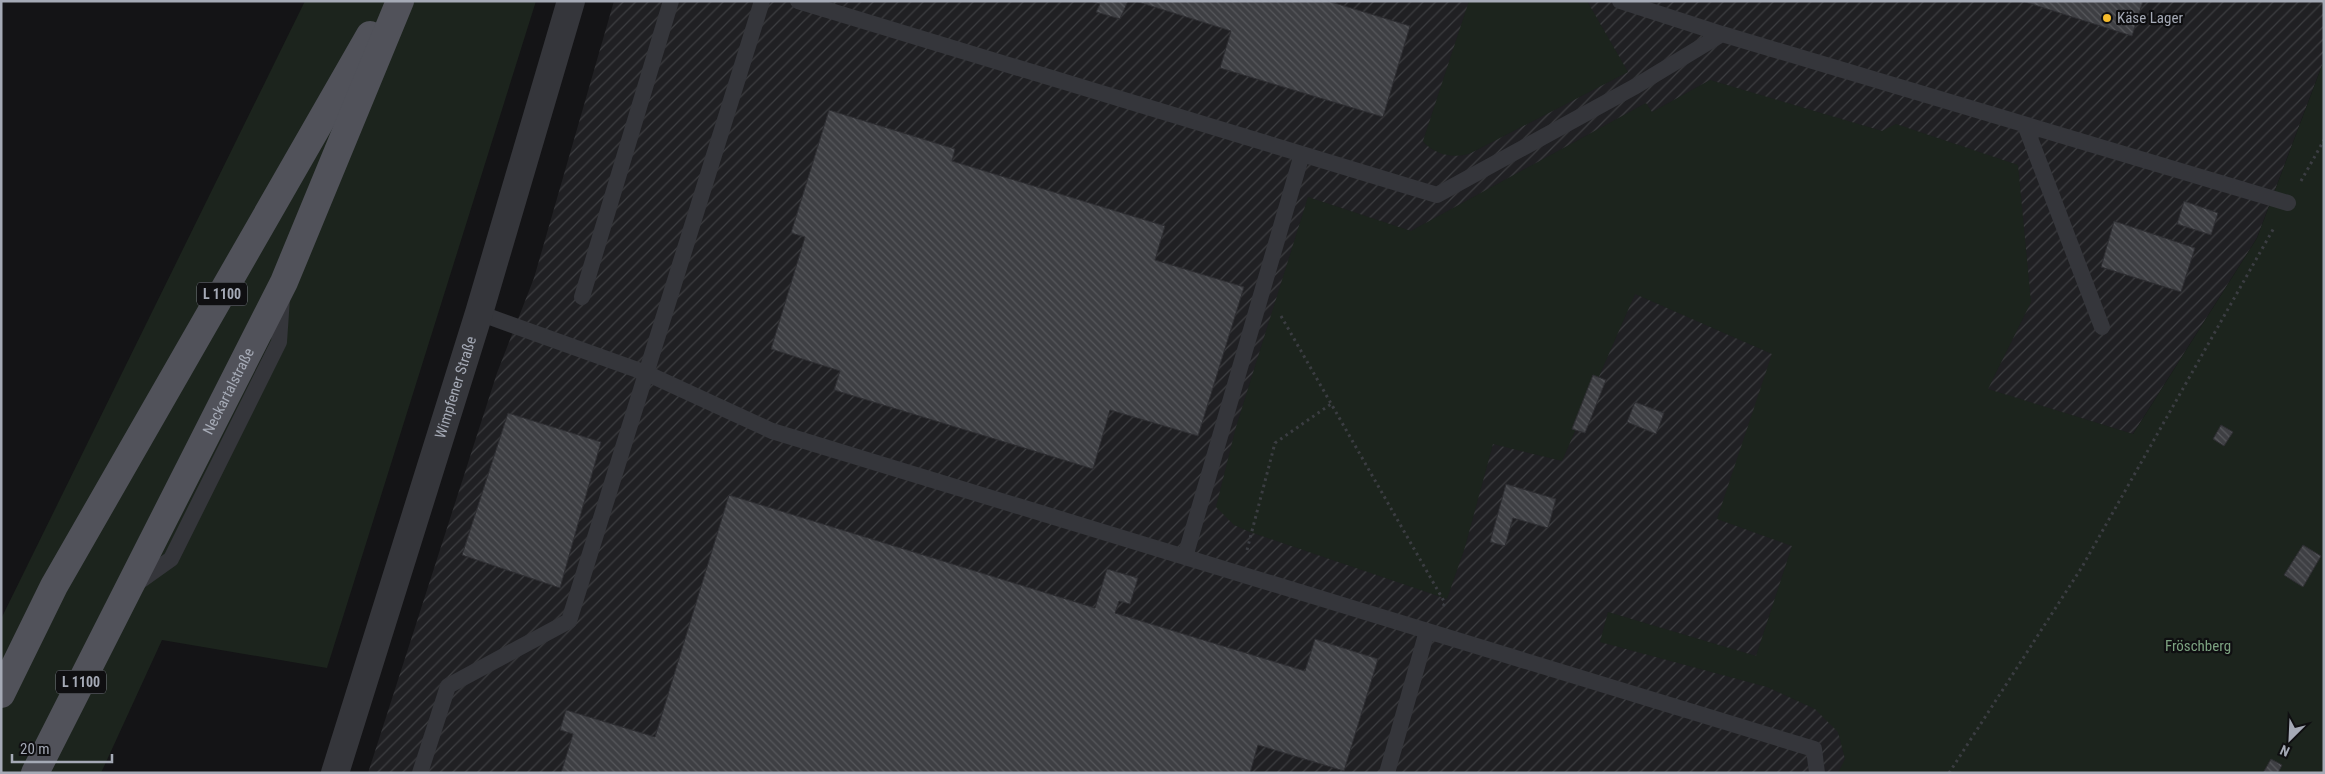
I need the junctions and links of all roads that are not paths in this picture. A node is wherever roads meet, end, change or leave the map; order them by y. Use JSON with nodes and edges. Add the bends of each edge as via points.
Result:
{"nodes":[{"id":1,"x":389,"y":1,"type":"edge"},
{"id":2,"x":400,"y":1,"type":"edge"},
{"id":3,"x":571,"y":1,"type":"edge"},
{"id":4,"x":670,"y":1,"type":"edge"},
{"id":5,"x":762,"y":1,"type":"edge"},
{"id":6,"x":798,"y":1,"type":"edge"},
{"id":7,"x":1620,"y":1,"type":"edge"},
{"id":8,"x":1722,"y":34,"type":"junction"},
{"id":9,"x":2025,"y":125,"type":"junction"},
{"id":10,"x":1302,"y":154,"type":"junction"},
{"id":11,"x":2288,"y":203,"type":"road end"},
{"id":12,"x":582,"y":297,"type":"dead end"},
{"id":13,"x":479,"y":313,"type":"junction"},
{"id":14,"x":2102,"y":327,"type":"dead end"},
{"id":15,"x":646,"y":373,"type":"junction"},
{"id":16,"x":1185,"y":557,"type":"junction"},
{"id":17,"x":1430,"y":632,"type":"junction"},
{"id":18,"x":1,"y":694,"type":"edge"},
{"id":19,"x":35,"y":773,"type":"edge"},
{"id":20,"x":335,"y":773,"type":"edge"},
{"id":21,"x":420,"y":773,"type":"edge"},
{"id":22,"x":1387,"y":773,"type":"edge"},
{"id":23,"x":1817,"y":773,"type":"edge"}],
"edges":[{"from":1,"to":18,"type":"main road","number":"L 1100","via":[[54,586]]},
{"from":2,"to":19,"type":"main road","name":"Neckartalstraße","number":"L 1100","via":[[284,282]]},
{"from":3,"to":13,"type":"street","name":"Wimpfener Straße"},
{"from":4,"to":12,"type":"lane"},
{"from":5,"to":15,"type":"lane"},
{"from":6,"to":10,"type":"lane"},
{"from":7,"to":8,"type":"lane"},
{"from":8,"to":9,"type":"lane"},
{"from":8,"to":10,"type":"lane","via":[[1636,86],[1437,195]]},
{"from":9,"to":11,"type":"lane"},
{"from":9,"to":14,"type":"lane"},
{"from":10,"to":16,"type":"lane"},
{"from":13,"to":15,"type":"lane"},
{"from":13,"to":20,"type":"street","name":"Wimpfener Straße"},
{"from":15,"to":16,"type":"lane","via":[[772,431]]},
{"from":15,"to":21,"type":"lane","via":[[569,621],[448,686]]},
{"from":16,"to":17,"type":"lane"},
{"from":17,"to":22,"type":"lane"},
{"from":17,"to":23,"type":"lane","via":[[1814,749]]}]}
